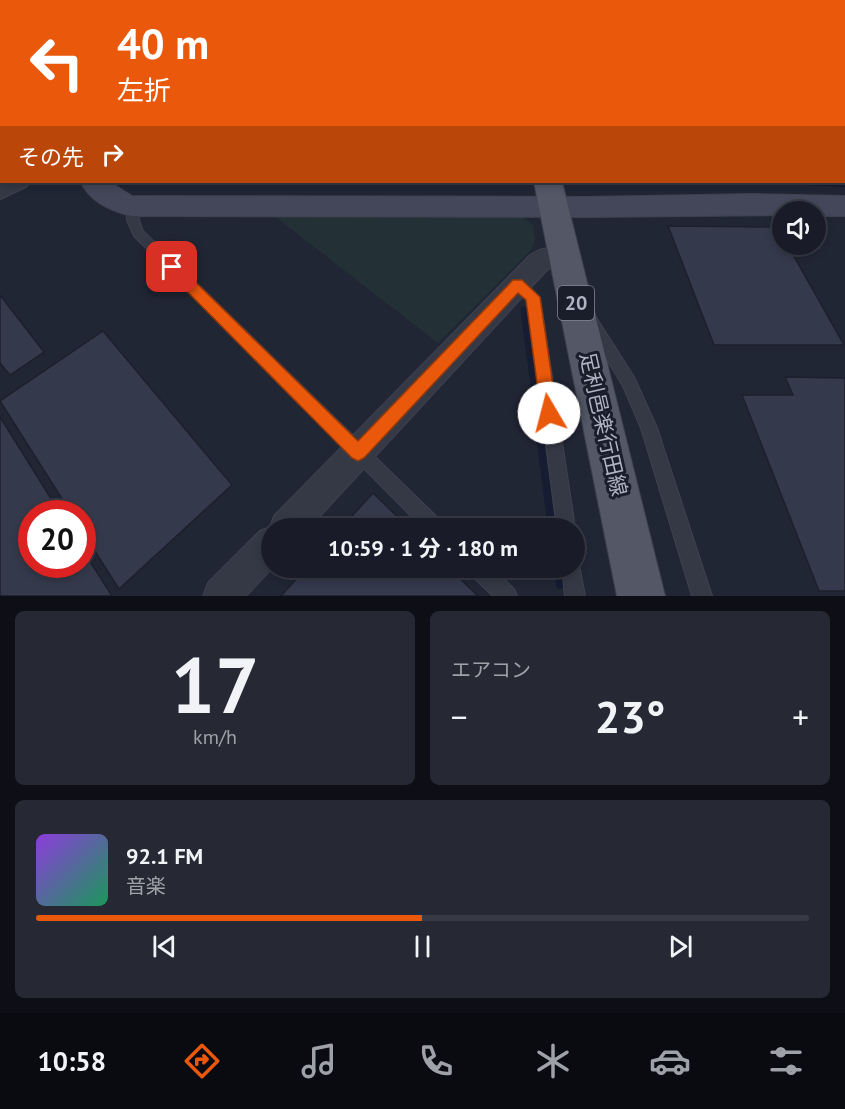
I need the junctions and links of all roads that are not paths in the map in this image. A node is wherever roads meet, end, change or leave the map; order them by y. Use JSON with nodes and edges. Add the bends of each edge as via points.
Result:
{"nodes":[{"id":1,"x":17,"y":183,"type":"edge"},
{"id":2,"x":95,"y":183,"type":"edge"},
{"id":3,"x":0,"y":191,"type":"edge"},
{"id":4,"x":550,"y":194,"type":"edge"},
{"id":5,"x":132,"y":206,"type":"junction"},
{"id":6,"x":845,"y":206,"type":"edge"},
{"id":7,"x":565,"y":253,"type":"junction"},
{"id":8,"x":518,"y":284,"type":"junction"},
{"id":9,"x":575,"y":296,"type":"junction"},
{"id":10,"x":358,"y":453,"type":"junction"},
{"id":11,"x":296,"y":518,"type":"edge"},
{"id":12,"x":426,"y":518,"type":"edge"},
{"id":13,"x":565,"y":518,"type":"edge"},
{"id":14,"x":261,"y":554,"type":"edge"},
{"id":15,"x":488,"y":578,"type":"edge"},
{"id":16,"x":573,"y":578,"type":"edge"},
{"id":17,"x":221,"y":596,"type":"edge"},
{"id":18,"x":507,"y":596,"type":"edge"},
{"id":19,"x":575,"y":596,"type":"edge"},
{"id":20,"x":641,"y":596,"type":"edge"},
{"id":21,"x":702,"y":596,"type":"edge"}],
"edges":[{"from":1,"to":3,"type":"street"},
{"from":2,"to":5,"type":"street","via":[[111,199]]},
{"from":4,"to":5,"type":"street"},
{"from":4,"to":6,"type":"street"},
{"from":4,"to":7,"type":"main road","name":"足利邑楽行田線","number":"20"},
{"from":5,"to":10,"type":"lane","via":[[138,233]]},
{"from":7,"to":8,"type":"street","via":[[538,262]]},
{"from":7,"to":9,"type":"main road","name":"足利邑楽行田線","number":"20"},
{"from":8,"to":10,"type":"street"},
{"from":8,"to":13,"type":"lane","via":[[533,297]]},
{"from":9,"to":20,"type":"main road","name":"足利邑楽行田線","number":"20"},
{"from":9,"to":21,"type":"lane","via":[[629,382],[649,428]]},
{"from":10,"to":11,"type":"street"},
{"from":10,"to":12,"type":"lane"},
{"from":14,"to":17,"type":"street"},
{"from":15,"to":18,"type":"lane"},
{"from":16,"to":19,"type":"lane"}]}
